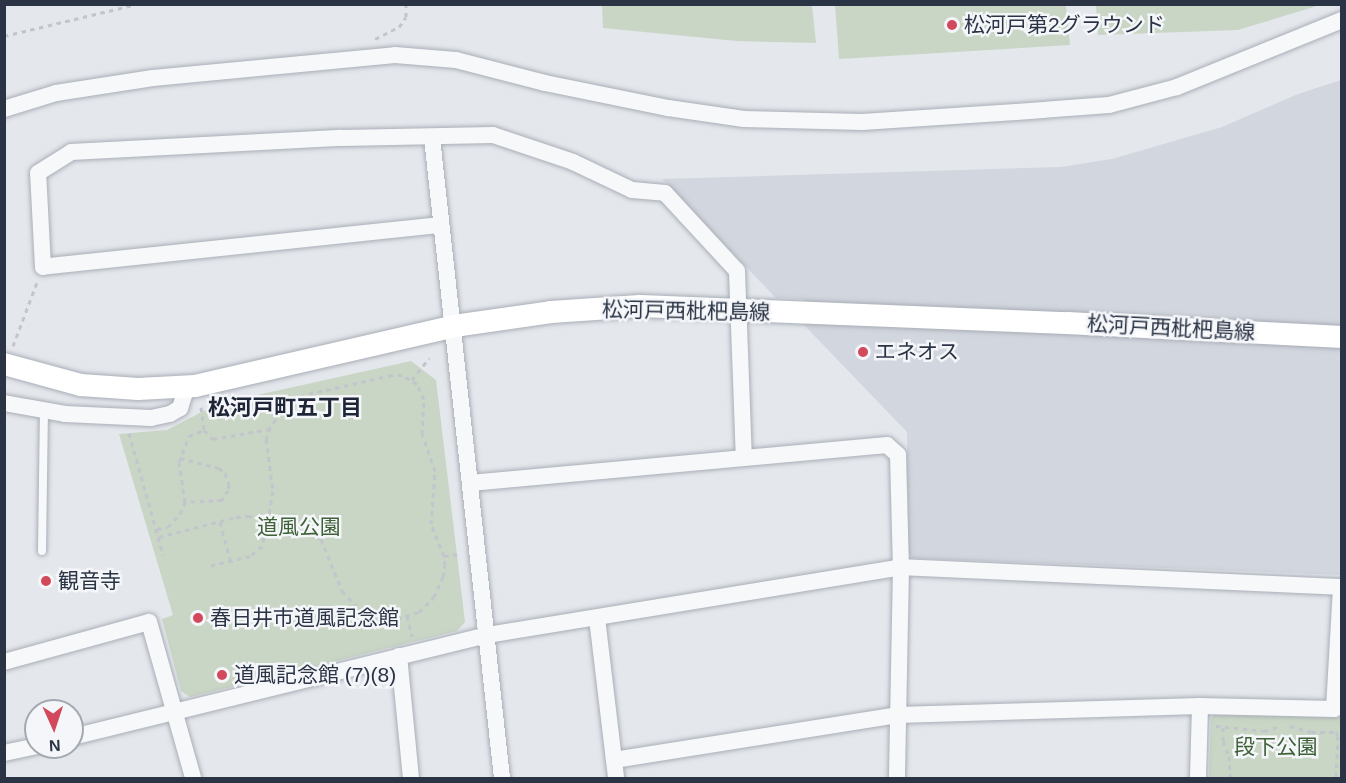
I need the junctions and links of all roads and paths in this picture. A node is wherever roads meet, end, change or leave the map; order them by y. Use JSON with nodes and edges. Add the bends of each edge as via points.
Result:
{"nodes":[{"id":1,"x":137,"y":4,"type":"edge"},
{"id":2,"x":406,"y":4,"type":"edge"},
{"id":3,"x":1341,"y":20,"type":"edge"},
{"id":4,"x":4,"y":36,"type":"edge"},
{"id":5,"x":365,"y":43,"type":"dead end"},
{"id":6,"x":4,"y":109,"type":"edge"},
{"id":7,"x":432,"y":138,"type":"junction"},
{"id":8,"x":440,"y":225,"type":"junction"},
{"id":9,"x":43,"y":267,"type":"junction"},
{"id":10,"x":739,"y":312,"type":"junction"},
{"id":11,"x":454,"y":326,"type":"junction"},
{"id":12,"x":1341,"y":337,"type":"edge"},
{"id":13,"x":9,"y":356,"type":"edge"},
{"id":14,"x":429,"y":358,"type":"dead end"},
{"id":15,"x":412,"y":380,"type":"junction"},
{"id":16,"x":187,"y":386,"type":"junction"},
{"id":17,"x":4,"y":403,"type":"edge"},
{"id":18,"x":201,"y":407,"type":"dead end"},
{"id":19,"x":44,"y":410,"type":"junction"},
{"id":20,"x":128,"y":428,"type":"dead end"},
{"id":21,"x":269,"y":429,"type":"junction"},
{"id":22,"x":204,"y":430,"type":"junction"},
{"id":23,"x":180,"y":458,"type":"junction"},
{"id":24,"x":744,"y":458,"type":"junction"},
{"id":25,"x":470,"y":483,"type":"junction"},
{"id":26,"x":185,"y":502,"type":"junction"},
{"id":27,"x":268,"y":520,"type":"junction"},
{"id":28,"x":220,"y":521,"type":"junction"},
{"id":29,"x":157,"y":529,"type":"junction"},
{"id":30,"x":159,"y":537,"type":"junction"},
{"id":31,"x":42,"y":551,"type":"dead end"},
{"id":32,"x":460,"y":554,"type":"dead end"},
{"id":33,"x":163,"y":555,"type":"dead end"},
{"id":34,"x":444,"y":556,"type":"junction"},
{"id":35,"x":230,"y":561,"type":"junction"},
{"id":36,"x":209,"y":566,"type":"dead end"},
{"id":37,"x":901,"y":567,"type":"junction"},
{"id":38,"x":1341,"y":587,"type":"edge"},
{"id":39,"x":407,"y":616,"type":"junction"},
{"id":40,"x":597,"y":618,"type":"junction"},
{"id":41,"x":487,"y":635,"type":"junction"},
{"id":42,"x":408,"y":654,"type":"junction"},
{"id":43,"x":4,"y":662,"type":"edge"},
{"id":44,"x":1200,"y":706,"type":"junction"},
{"id":45,"x":174,"y":712,"type":"junction"},
{"id":46,"x":897,"y":715,"type":"junction"},
{"id":47,"x":84,"y":734,"type":"edge"},
{"id":48,"x":24,"y":749,"type":"edge"},
{"id":49,"x":4,"y":753,"type":"edge"},
{"id":50,"x":1339,"y":758,"type":"edge"},
{"id":51,"x":614,"y":760,"type":"junction"},
{"id":52,"x":193,"y":778,"type":"edge"},
{"id":53,"x":411,"y":778,"type":"edge"},
{"id":54,"x":502,"y":778,"type":"edge"},
{"id":55,"x":616,"y":778,"type":"edge"},
{"id":56,"x":897,"y":778,"type":"edge"},
{"id":57,"x":1198,"y":778,"type":"edge"},
{"id":58,"x":1230,"y":778,"type":"edge"},
{"id":59,"x":1336,"y":778,"type":"edge"}],
"edges":[{"from":1,"to":4,"type":"path"},
{"from":2,"to":5,"type":"path","via":[[406,17],[399,27]]},
{"from":3,"to":6,"type":"street","via":[[1176,87],[1109,105],[1017,112],[862,122],[744,119],[657,106],[456,60],[395,55],[153,78],[56,93]]},
{"from":7,"to":8,"type":"street"},
{"from":7,"to":9,"type":"street","via":[[342,138],[71,152],[38,173]]},
{"from":7,"to":10,"type":"street","via":[[493,135],[573,162],[632,190],[665,193],[737,271]]},
{"from":8,"to":9,"type":"street"},
{"from":8,"to":11,"type":"street"},
{"from":9,"to":13,"type":"path"},
{"from":10,"to":11,"type":"main road","name":"松河戸西枇杷島線","via":[[640,306],[551,312]]},
{"from":10,"to":12,"type":"main road","name":"松河戸西枇杷島線"},
{"from":10,"to":24,"type":"street"},
{"from":11,"to":16,"type":"main road","name":"松河戸西枇杷島線"},
{"from":11,"to":25,"type":"street"},
{"from":13,"to":16,"type":"main road","name":"松河戸西枇杷島線","via":[[81,385],[138,389]]},
{"from":14,"to":15,"type":"path"},
{"from":15,"to":21,"type":"path","via":[[392,375],[303,395],[287,405]]},
{"from":15,"to":34,"type":"path","via":[[424,399],[422,434],[433,462],[435,481],[431,524]]},
{"from":16,"to":19,"type":"street","via":[[180,408],[152,418],[90,417]]},
{"from":17,"to":19,"type":"street"},
{"from":18,"to":22,"type":"path"},
{"from":19,"to":31,"type":"lane"},
{"from":20,"to":29,"type":"path"},
{"from":21,"to":22,"type":"path","via":[[213,439]]},
{"from":21,"to":27,"type":"path","via":[[265,448],[273,491]]},
{"from":22,"to":23,"type":"path","via":[[189,436]]},
{"from":23,"to":26,"type":"path","via":[[178,470]]},
{"from":23,"to":26,"type":"path","via":[[219,468],[229,484],[222,500]]},
{"from":24,"to":25,"type":"street"},
{"from":24,"to":37,"type":"street","via":[[887,445],[898,455]]},
{"from":25,"to":41,"type":"street"},
{"from":26,"to":29,"type":"path","via":[[173,524]]},
{"from":27,"to":28,"type":"path","via":[[248,516]]},
{"from":27,"to":35,"type":"path","via":[[257,553]]},
{"from":27,"to":39,"type":"path","via":[[301,527],[321,539],[342,591],[362,612],[377,618]]},
{"from":28,"to":30,"type":"path"},
{"from":28,"to":35,"type":"path"},
{"from":29,"to":30,"type":"path"},
{"from":30,"to":33,"type":"path"},
{"from":32,"to":34,"type":"path"},
{"from":34,"to":39,"type":"path","via":[[443,577],[434,597],[419,612]]},
{"from":35,"to":36,"type":"path"},
{"from":37,"to":38,"type":"street"},
{"from":37,"to":40,"type":"street"},
{"from":37,"to":46,"type":"street"},
{"from":38,"to":44,"type":"street","via":[[1334,709]]},
{"from":39,"to":42,"type":"path"},
{"from":40,"to":41,"type":"street"},
{"from":40,"to":51,"type":"street"},
{"from":41,"to":42,"type":"street"},
{"from":41,"to":54,"type":"street"},
{"from":42,"to":45,"type":"street"},
{"from":42,"to":53,"type":"street"},
{"from":43,"to":45,"type":"street","via":[[149,622]]},
{"from":44,"to":46,"type":"street"},
{"from":44,"to":57,"type":"street"},
{"from":45,"to":47,"type":"street"},
{"from":45,"to":52,"type":"street"},
{"from":46,"to":51,"type":"street"},
{"from":46,"to":56,"type":"street"},
{"from":48,"to":49,"type":"street"},
{"from":50,"to":58,"type":"path","via":[[1336,732],[1311,732],[1283,725],[1264,731],[1223,726]]},
{"from":50,"to":59,"type":"path"},
{"from":51,"to":55,"type":"street"}]}
